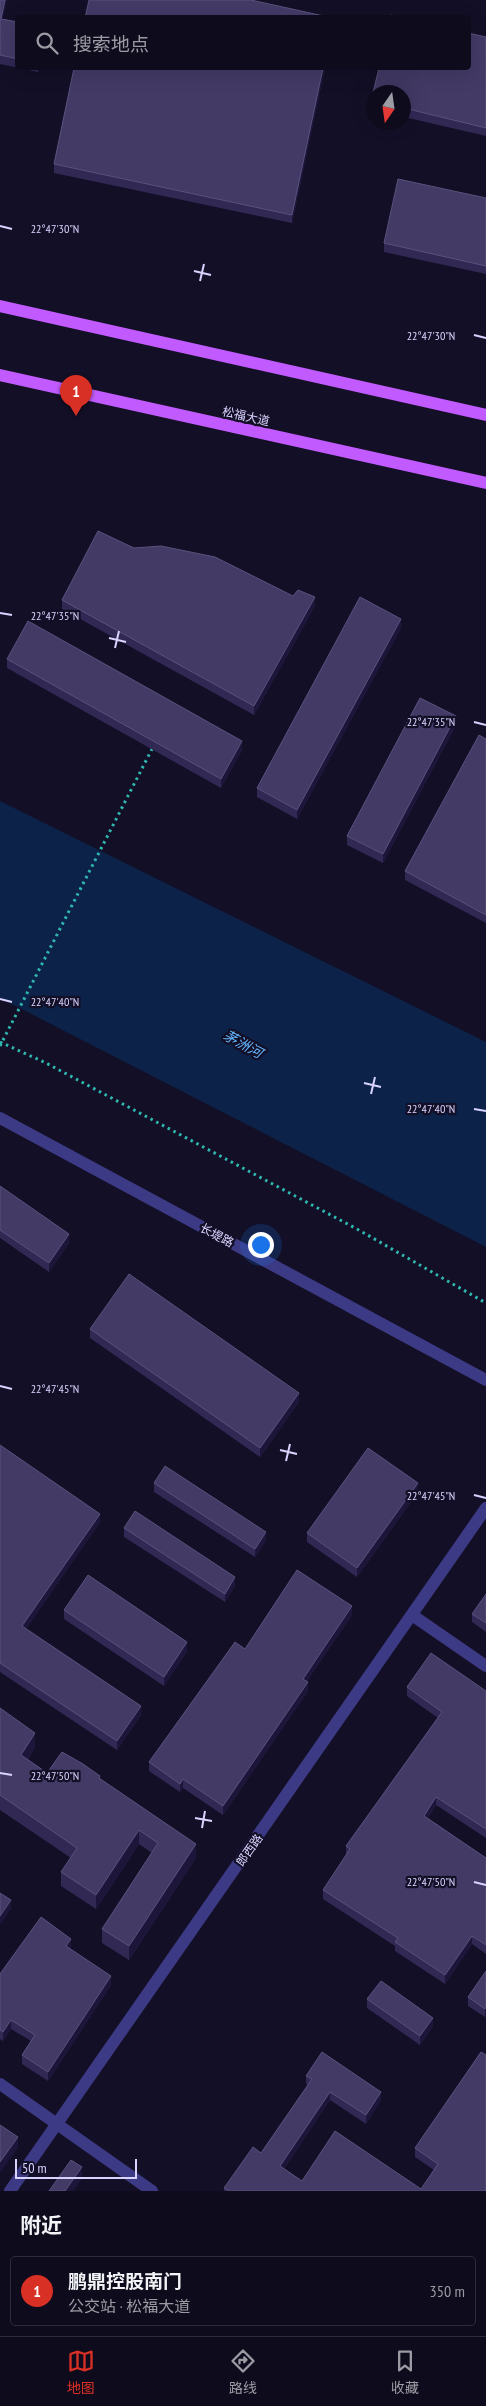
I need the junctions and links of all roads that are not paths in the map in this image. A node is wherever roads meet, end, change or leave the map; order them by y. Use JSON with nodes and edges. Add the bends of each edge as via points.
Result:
{"nodes":[{"id":1,"x":0,"y":306,"type":"edge"},
{"id":2,"x":0,"y":375,"type":"edge"},
{"id":3,"x":486,"y":414,"type":"edge"},
{"id":4,"x":486,"y":483,"type":"edge"},
{"id":5,"x":0,"y":1118,"type":"edge"},
{"id":6,"x":486,"y":1380,"type":"edge"},
{"id":7,"x":486,"y":1508,"type":"edge"},
{"id":8,"x":412,"y":1614,"type":"junction"},
{"id":9,"x":486,"y":1666,"type":"edge"},
{"id":10,"x":0,"y":2084,"type":"edge"},
{"id":11,"x":58,"y":2125,"type":"junction"},
{"id":12,"x":10,"y":2191,"type":"edge"},
{"id":13,"x":152,"y":2191,"type":"edge"}],
"edges":[{"from":1,"to":3,"type":"main road"},
{"from":2,"to":4,"type":"main road","name":"松福大道"},
{"from":5,"to":6,"type":"street","name":"长堤路"},
{"from":7,"to":8,"type":"street","name":"郎西路"},
{"from":8,"to":9,"type":"street"},
{"from":8,"to":11,"type":"street","name":"郎西路"},
{"from":10,"to":11,"type":"street"},
{"from":11,"to":12,"type":"street","name":"郎西路"},
{"from":11,"to":13,"type":"street"}]}
